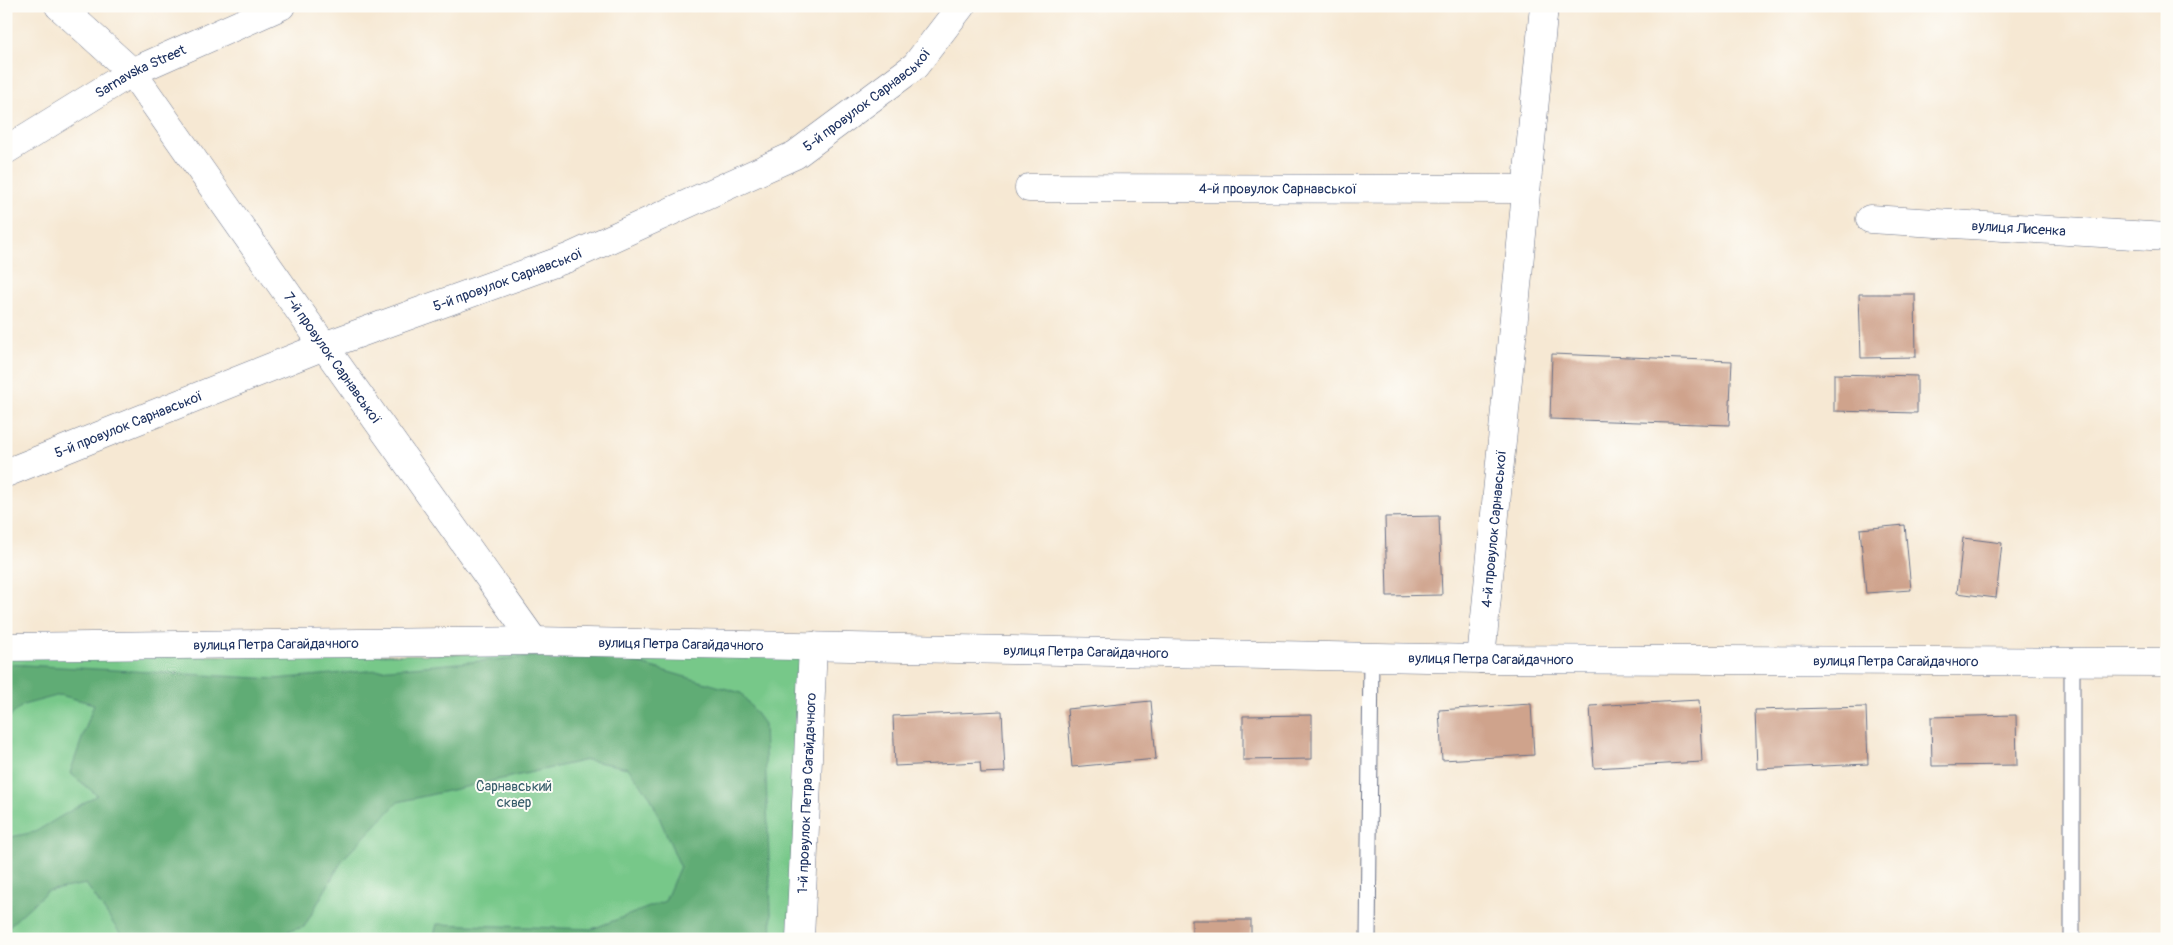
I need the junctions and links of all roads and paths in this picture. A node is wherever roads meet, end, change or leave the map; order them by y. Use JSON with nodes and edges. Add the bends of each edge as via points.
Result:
{"nodes":[{"id":1,"x":59,"y":6,"type":"edge"},
{"id":2,"x":282,"y":6,"type":"edge"},
{"id":3,"x":961,"y":6,"type":"edge"},
{"id":4,"x":1544,"y":6,"type":"edge"},
{"id":5,"x":132,"y":72,"type":"junction"},
{"id":6,"x":6,"y":150,"type":"edge"},
{"id":7,"x":1029,"y":188,"type":"dead end"},
{"id":8,"x":1526,"y":190,"type":"junction"},
{"id":9,"x":1870,"y":219,"type":"dead end"},
{"id":10,"x":2167,"y":237,"type":"edge"},
{"id":11,"x":324,"y":346,"type":"junction"},
{"id":12,"x":6,"y":473,"type":"edge"},
{"id":13,"x":534,"y":641,"type":"junction"},
{"id":14,"x":813,"y":646,"type":"junction"},
{"id":15,"x":6,"y":647,"type":"edge"},
{"id":16,"x":1371,"y":657,"type":"junction"},
{"id":17,"x":1480,"y":659,"type":"junction"},
{"id":18,"x":2072,"y":661,"type":"junction"},
{"id":19,"x":2167,"y":662,"type":"edge"},
{"id":20,"x":800,"y":939,"type":"edge"},
{"id":21,"x":1368,"y":939,"type":"edge"},
{"id":22,"x":2072,"y":939,"type":"edge"}],
"edges":[{"from":1,"to":5,"type":"street","name":"7-й провулок Сарнавської"},
{"from":2,"to":5,"type":"street","name":"Sarnavska Street"},
{"from":3,"to":11,"type":"street","name":"5-й провулок Сарнавської","via":[[915,66],[795,155],[568,258]]},
{"from":4,"to":8,"type":"street","name":"4-й провулок Сарнавської"},
{"from":5,"to":6,"type":"street","name":"Sarnavska Street"},
{"from":5,"to":11,"type":"street","name":"7-й провулок Сарнавської"},
{"from":7,"to":8,"type":"street","name":"4-й провулок Сарнавської"},
{"from":8,"to":17,"type":"street","name":"4-й провулок Сарнавської"},
{"from":9,"to":10,"type":"street","name":"вулиця Лисенка"},
{"from":11,"to":12,"type":"street","name":"5-й провулок Сарнавської"},
{"from":11,"to":13,"type":"street","name":"7-й провулок Сарнавської"},
{"from":13,"to":14,"type":"street","name":"вулиця Петра Сагайдачного"},
{"from":13,"to":15,"type":"street","name":"вулиця Петра Сагайдачного"},
{"from":14,"to":16,"type":"street","name":"вулиця Петра Сагайдачного"},
{"from":14,"to":20,"type":"street","name":"1-й провулок Петра Сагайдачного"},
{"from":16,"to":17,"type":"street","name":"вулиця Петра Сагайдачного"},
{"from":16,"to":21,"type":"lane"},
{"from":17,"to":18,"type":"street","name":"вулиця Петра Сагайдачного"},
{"from":18,"to":19,"type":"street","name":"вулиця Петра Сагайдачного"},
{"from":18,"to":22,"type":"lane"}]}
